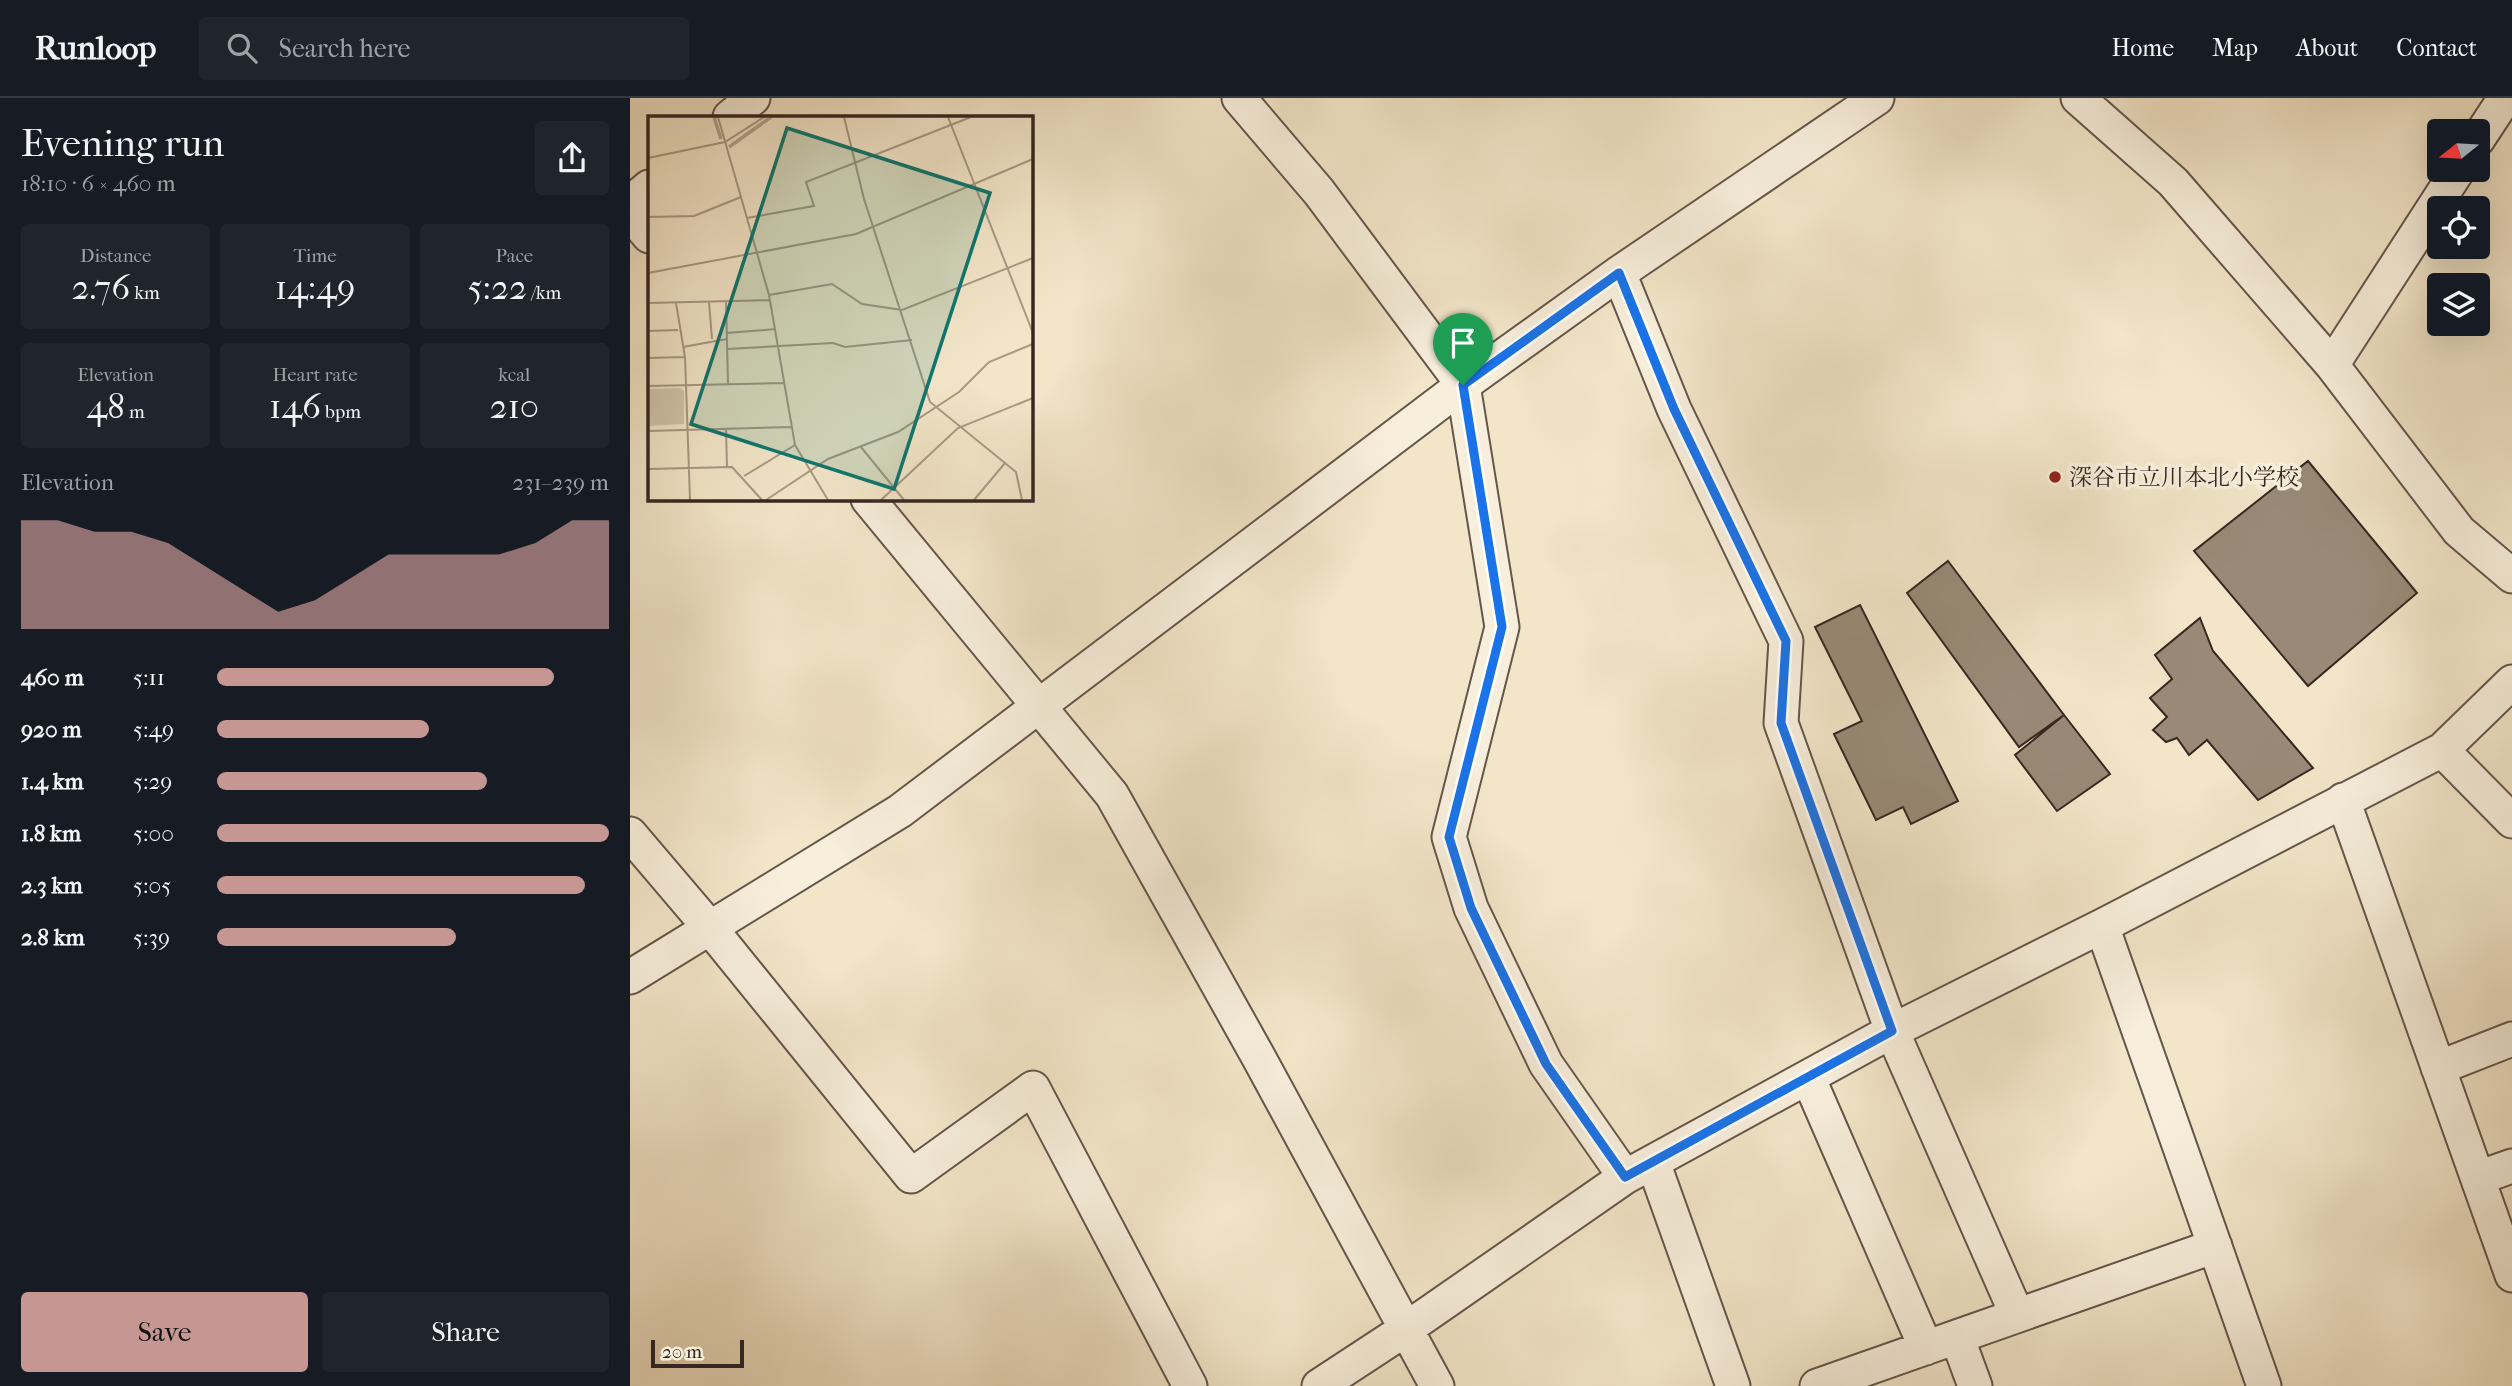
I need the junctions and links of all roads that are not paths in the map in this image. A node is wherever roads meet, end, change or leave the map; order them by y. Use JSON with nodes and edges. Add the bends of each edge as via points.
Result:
{"nodes":[{"id":1,"x":753,"y":98,"type":"edge"},
{"id":2,"x":1239,"y":98,"type":"edge"},
{"id":3,"x":1877,"y":98,"type":"edge"},
{"id":4,"x":2078,"y":98,"type":"edge"},
{"id":5,"x":2505,"y":98,"type":"edge"},
{"id":6,"x":731,"y":116,"type":"edge"},
{"id":7,"x":2490,"y":121,"type":"edge"},
{"id":8,"x":2450,"y":182,"type":"edge"},
{"id":9,"x":648,"y":188,"type":"edge"},
{"id":10,"x":630,"y":203,"type":"edge"},
{"id":11,"x":630,"y":213,"type":"edge"},
{"id":12,"x":648,"y":235,"type":"edge"},
{"id":13,"x":1619,"y":273,"type":"junction"},
{"id":14,"x":2332,"y":365,"type":"junction"},
{"id":15,"x":1463,"y":385,"type":"junction"},
{"id":16,"x":869,"y":500,"type":"edge"},
{"id":17,"x":2512,"y":576,"type":"edge"},
{"id":18,"x":2512,"y":682,"type":"edge"},
{"id":19,"x":1039,"y":705,"type":"junction"},
{"id":20,"x":2442,"y":750,"type":"junction"},
{"id":21,"x":2343,"y":800,"type":"junction"},
{"id":22,"x":2512,"y":821,"type":"edge"},
{"id":23,"x":630,"y":834,"type":"edge"},
{"id":24,"x":2102,"y":926,"type":"junction"},
{"id":25,"x":710,"y":928,"type":"junction"},
{"id":26,"x":630,"y":977,"type":"edge"},
{"id":27,"x":1892,"y":1031,"type":"junction"},
{"id":28,"x":2512,"y":1039,"type":"edge"},
{"id":29,"x":2438,"y":1068,"type":"junction"},
{"id":30,"x":1808,"y":1077,"type":"junction"},
{"id":31,"x":2512,"y":1166,"type":"edge"},
{"id":32,"x":1639,"y":1170,"type":"junction"},
{"id":33,"x":2478,"y":1178,"type":"junction"},
{"id":34,"x":2215,"y":1246,"type":"junction"},
{"id":35,"x":2512,"y":1275,"type":"edge"},
{"id":36,"x":2017,"y":1315,"type":"junction"},
{"id":37,"x":1406,"y":1329,"type":"junction"},
{"id":38,"x":1957,"y":1336,"type":"junction"},
{"id":39,"x":1926,"y":1348,"type":"junction"},
{"id":40,"x":1190,"y":1386,"type":"edge"},
{"id":41,"x":1319,"y":1386,"type":"edge"},
{"id":42,"x":1437,"y":1386,"type":"edge"},
{"id":43,"x":1733,"y":1386,"type":"edge"},
{"id":44,"x":1817,"y":1386,"type":"edge"},
{"id":45,"x":1975,"y":1386,"type":"edge"},
{"id":46,"x":2264,"y":1386,"type":"edge"}],
"edges":[{"from":1,"to":6,"type":"street"},
{"from":2,"to":15,"type":"street","via":[[1319,192]]},
{"from":3,"to":13,"type":"street"},
{"from":4,"to":14,"type":"street","via":[[2173,182]]},
{"from":5,"to":7,"type":"street"},
{"from":8,"to":14,"type":"street"},
{"from":9,"to":10,"type":"street"},
{"from":11,"to":12,"type":"street"},
{"from":13,"to":15,"type":"street"},
{"from":13,"to":27,"type":"street","via":[[1674,409],[1786,641],[1781,723]]},
{"from":14,"to":17,"type":"street","via":[[2459,531]]},
{"from":15,"to":19,"type":"street"},
{"from":15,"to":32,"type":"street","via":[[1502,627],[1449,837],[1471,908],[1546,1064]]},
{"from":16,"to":19,"type":"street"},
{"from":18,"to":20,"type":"street"},
{"from":19,"to":25,"type":"street","via":[[900,811]]},
{"from":19,"to":37,"type":"street","via":[[1112,795]]},
{"from":20,"to":21,"type":"street"},
{"from":20,"to":22,"type":"street"},
{"from":21,"to":24,"type":"street"},
{"from":21,"to":29,"type":"street"},
{"from":23,"to":25,"type":"street"},
{"from":24,"to":27,"type":"street"},
{"from":24,"to":34,"type":"street"},
{"from":25,"to":26,"type":"street"},
{"from":25,"to":40,"type":"street","via":[[911,1176],[1033,1088]]},
{"from":27,"to":30,"type":"street"},
{"from":27,"to":36,"type":"street"},
{"from":28,"to":29,"type":"street"},
{"from":29,"to":33,"type":"street"},
{"from":30,"to":32,"type":"street"},
{"from":30,"to":39,"type":"street"},
{"from":31,"to":33,"type":"street"},
{"from":32,"to":37,"type":"street"},
{"from":32,"to":43,"type":"street"},
{"from":33,"to":35,"type":"street"},
{"from":34,"to":36,"type":"street"},
{"from":34,"to":46,"type":"street"},
{"from":36,"to":38,"type":"street"},
{"from":37,"to":41,"type":"street"},
{"from":37,"to":42,"type":"street"},
{"from":38,"to":39,"type":"street"},
{"from":38,"to":45,"type":"street"},
{"from":39,"to":44,"type":"street"}]}
